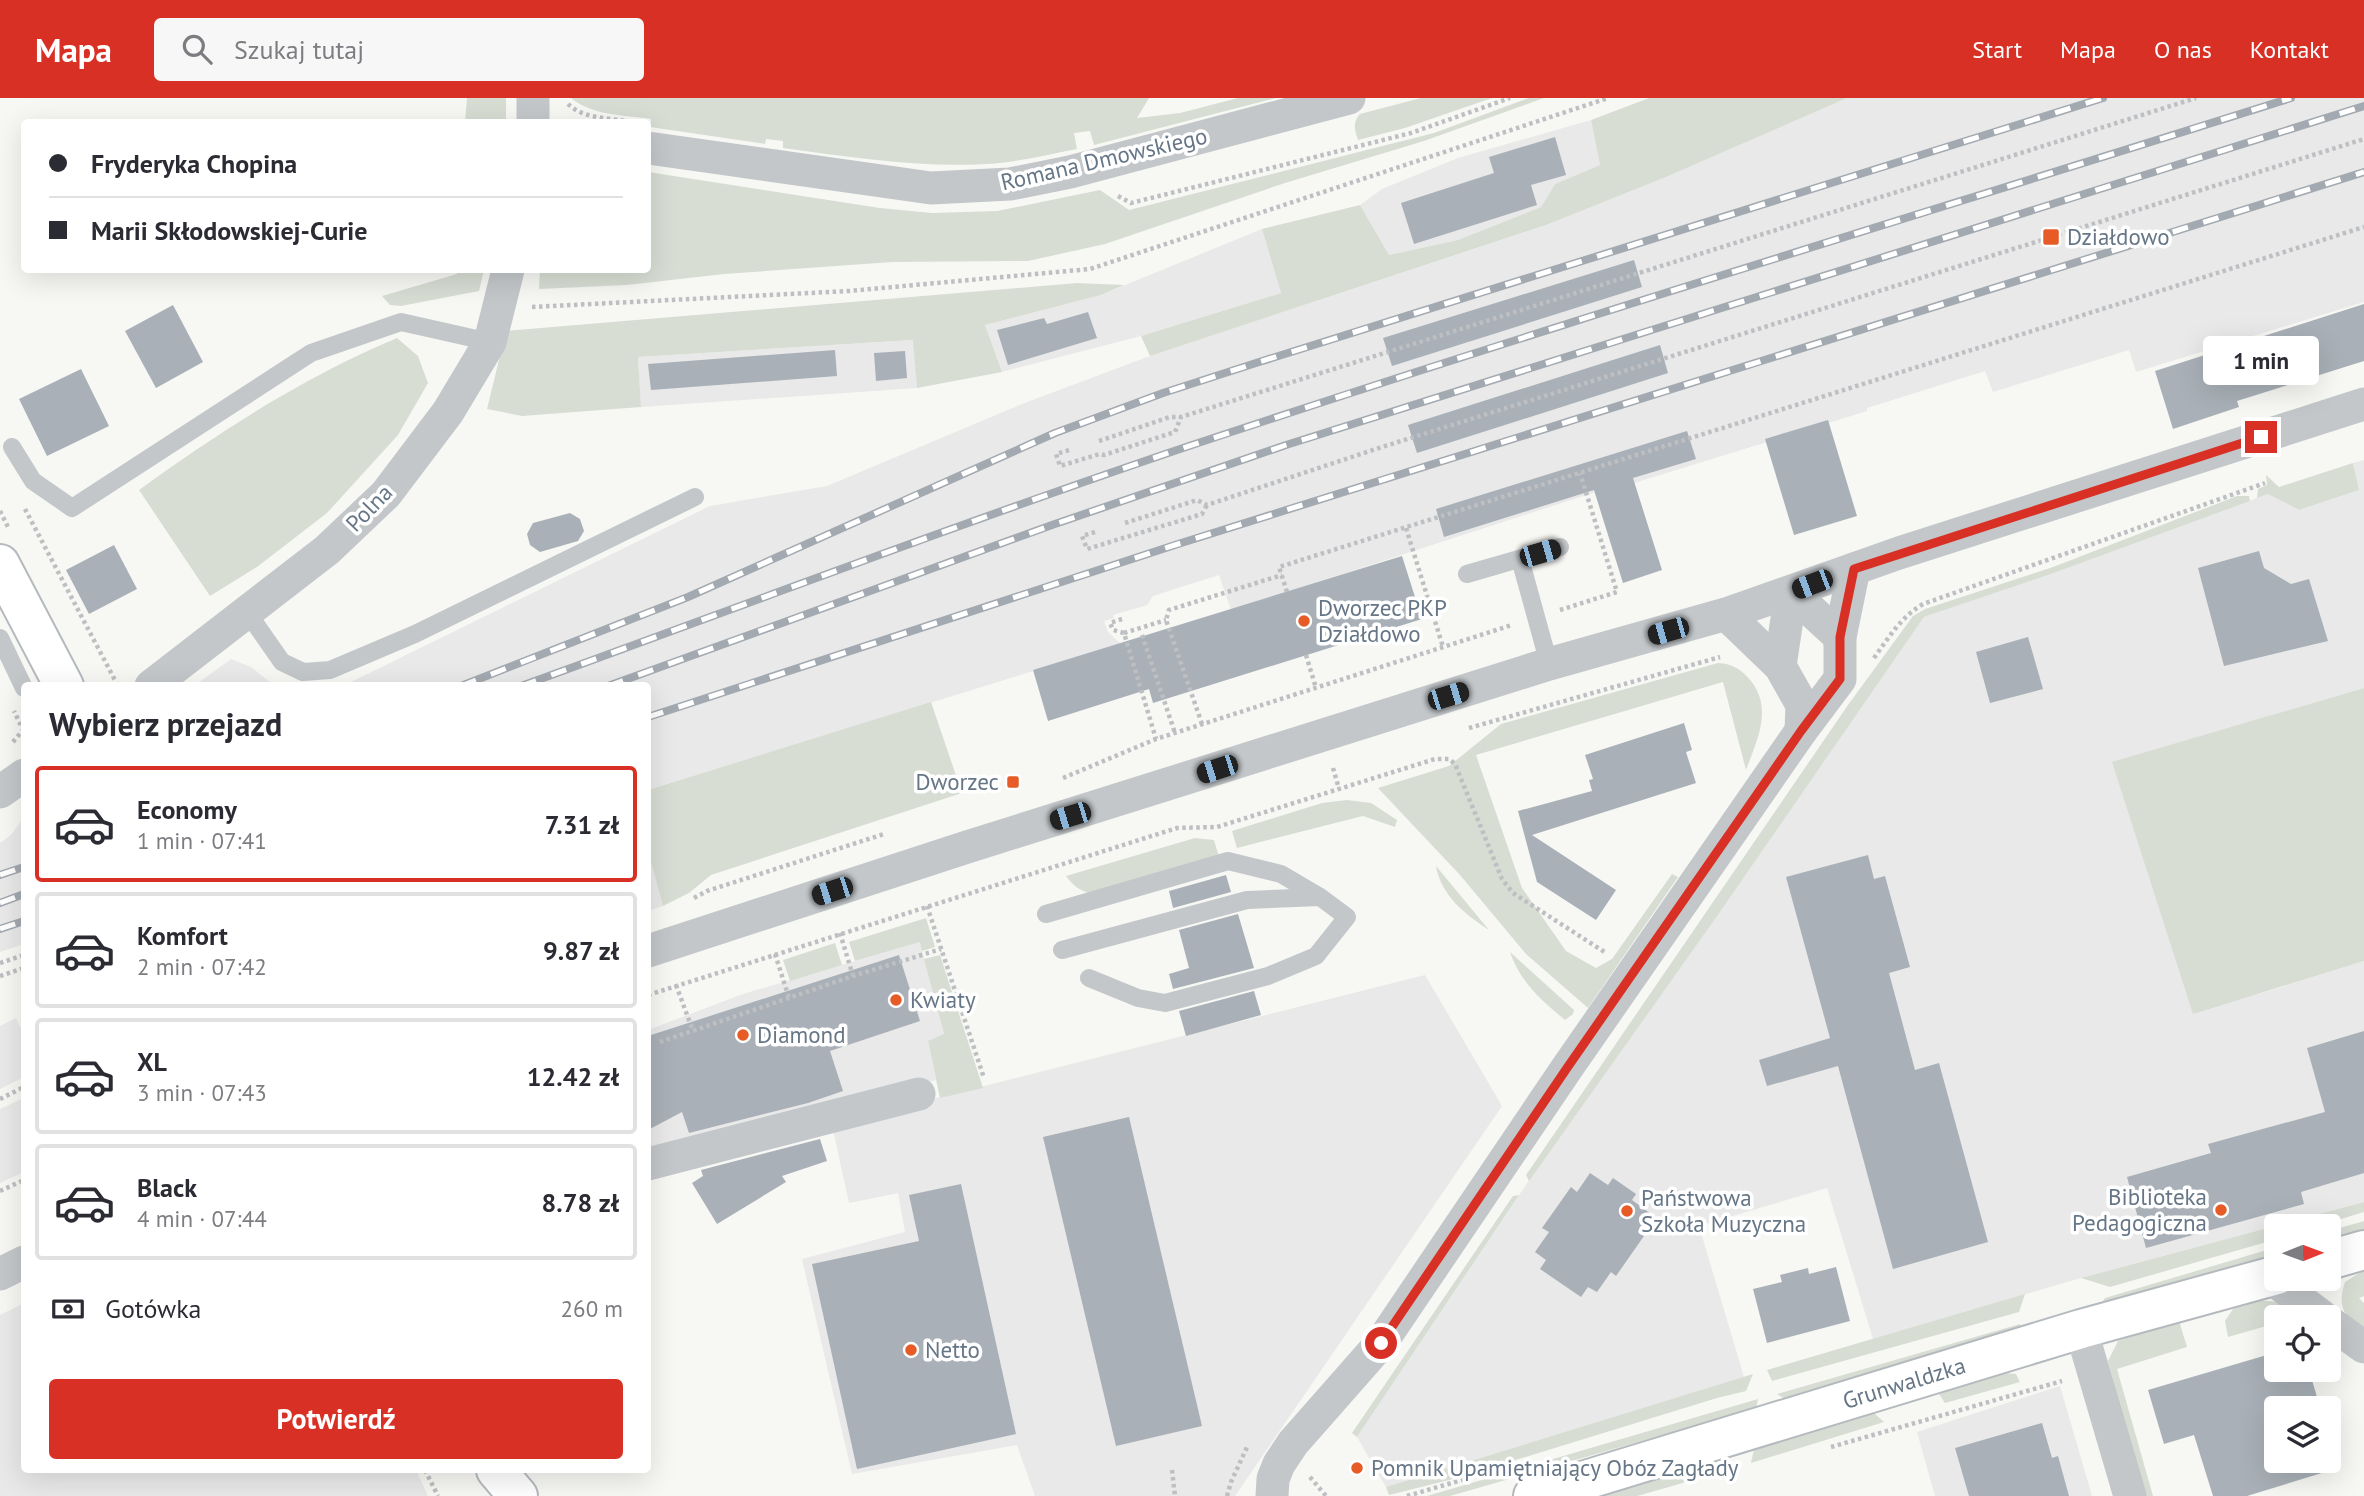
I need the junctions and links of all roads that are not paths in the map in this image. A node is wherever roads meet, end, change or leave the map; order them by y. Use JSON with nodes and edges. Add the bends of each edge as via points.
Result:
{"nodes":[{"id":1,"x":533,"y":98,"type":"edge"},
{"id":2,"x":1349,"y":98,"type":"edge"},
{"id":3,"x":533,"y":119,"type":"edge"},
{"id":4,"x":651,"y":148,"type":"edge"},
{"id":5,"x":507,"y":273,"type":"edge"},
{"id":6,"x":490,"y":342,"type":"junction"},
{"id":7,"x":2364,"y":404,"type":"edge"},
{"id":8,"x":12,"y":447,"type":"dead end"},
{"id":9,"x":695,"y":497,"type":"dead end"},
{"id":10,"x":1560,"y":547,"type":"dead end"},
{"id":11,"x":1520,"y":559,"type":"junction"},
{"id":12,"x":0,"y":564,"type":"edge"},
{"id":13,"x":1854,"y":569,"type":"junction"},
{"id":14,"x":1467,"y":574,"type":"dead end"},
{"id":15,"x":1791,"y":592,"type":"junction"},
{"id":16,"x":247,"y":612,"type":"junction"},
{"id":17,"x":1726,"y":614,"type":"junction"},
{"id":18,"x":1840,"y":637,"type":"junction"},
{"id":19,"x":0,"y":639,"type":"edge"},
{"id":20,"x":1549,"y":664,"type":"junction"},
{"id":21,"x":1780,"y":666,"type":"junction"},
{"id":22,"x":21,"y":682,"type":"edge"},
{"id":23,"x":62,"y":682,"type":"edge"},
{"id":24,"x":156,"y":682,"type":"edge"},
{"id":25,"x":1801,"y":731,"type":"junction"},
{"id":26,"x":21,"y":777,"type":"edge"},
{"id":27,"x":0,"y":792,"type":"edge"},
{"id":28,"x":1320,"y":897,"type":"junction"},
{"id":29,"x":1046,"y":914,"type":"dead end"},
{"id":30,"x":651,"y":950,"type":"edge"},
{"id":31,"x":1062,"y":950,"type":"dead end"},
{"id":32,"x":1089,"y":978,"type":"dead end"},
{"id":33,"x":919,"y":1094,"type":"dead end"},
{"id":34,"x":651,"y":1163,"type":"edge"},
{"id":35,"x":2364,"y":1250,"type":"edge"},
{"id":36,"x":2342,"y":1256,"type":"edge"},
{"id":37,"x":21,"y":1264,"type":"edge"},
{"id":38,"x":0,"y":1274,"type":"edge"},
{"id":39,"x":2264,"y":1278,"type":"edge"},
{"id":40,"x":2292,"y":1292,"type":"edge"},
{"id":41,"x":2308,"y":1305,"type":"edge"},
{"id":42,"x":2081,"y":1329,"type":"junction"},
{"id":43,"x":2341,"y":1330,"type":"edge"},
{"id":44,"x":2364,"y":1347,"type":"edge"},
{"id":45,"x":499,"y":1473,"type":"edge"},
{"id":46,"x":1273,"y":1495,"type":"edge"},
{"id":47,"x":518,"y":1496,"type":"edge"},
{"id":48,"x":1533,"y":1496,"type":"edge"},
{"id":49,"x":2130,"y":1496,"type":"edge"}],
"edges":[{"from":1,"to":3,"type":"street"},
{"from":2,"to":4,"type":"street","name":"Romana Dmowskiego","via":[[1010,184],[932,188]]},
{"from":5,"to":6,"type":"street","name":"Polna"},
{"from":6,"to":8,"type":"lane","via":[[401,322],[311,353],[72,508],[33,481]]},
{"from":6,"to":16,"type":"street","name":"Polna","via":[[448,412],[386,494],[327,550]]},
{"from":7,"to":13,"type":"street"},
{"from":9,"to":16,"type":"lane","via":[[415,634],[330,670],[303,672],[282,662]]},
{"from":10,"to":11,"type":"lane"},
{"from":11,"to":14,"type":"lane"},
{"from":11,"to":20,"type":"lane"},
{"from":12,"to":23,"type":"street"},
{"from":13,"to":15,"type":"street"},
{"from":13,"to":18,"type":"street"},
{"from":15,"to":17,"type":"street"},
{"from":15,"to":18,"type":"street"},
{"from":15,"to":21,"type":"street"},
{"from":16,"to":24,"type":"street","name":"Polna"},
{"from":17,"to":20,"type":"street"},
{"from":17,"to":21,"type":"street"},
{"from":18,"to":25,"type":"street","via":[[1840,679]]},
{"from":19,"to":22,"type":"lane"},
{"from":20,"to":30,"type":"street"},
{"from":21,"to":25,"type":"street","via":[[1802,705]]},
{"from":25,"to":46,"type":"street","via":[[1381,1343],[1286,1454],[1273,1479]]},
{"from":26,"to":27,"type":"street"},
{"from":28,"to":29,"type":"lane","via":[[1281,874],[1228,860]]},
{"from":28,"to":31,"type":"lane","via":[[1247,901]]},
{"from":28,"to":32,"type":"lane","via":[[1347,917],[1316,956],[1268,976],[1165,1003],[1138,998]]},
{"from":33,"to":34,"type":"street"},
{"from":35,"to":36,"type":"street"},
{"from":37,"to":38,"type":"street"},
{"from":39,"to":42,"type":"street","name":"Grunwaldzka"},
{"from":40,"to":41,"type":"street"},
{"from":42,"to":48,"type":"street","name":"Grunwaldzka"},
{"from":42,"to":49,"type":"street"},
{"from":43,"to":44,"type":"street"},
{"from":45,"to":47,"type":"street"}]}
